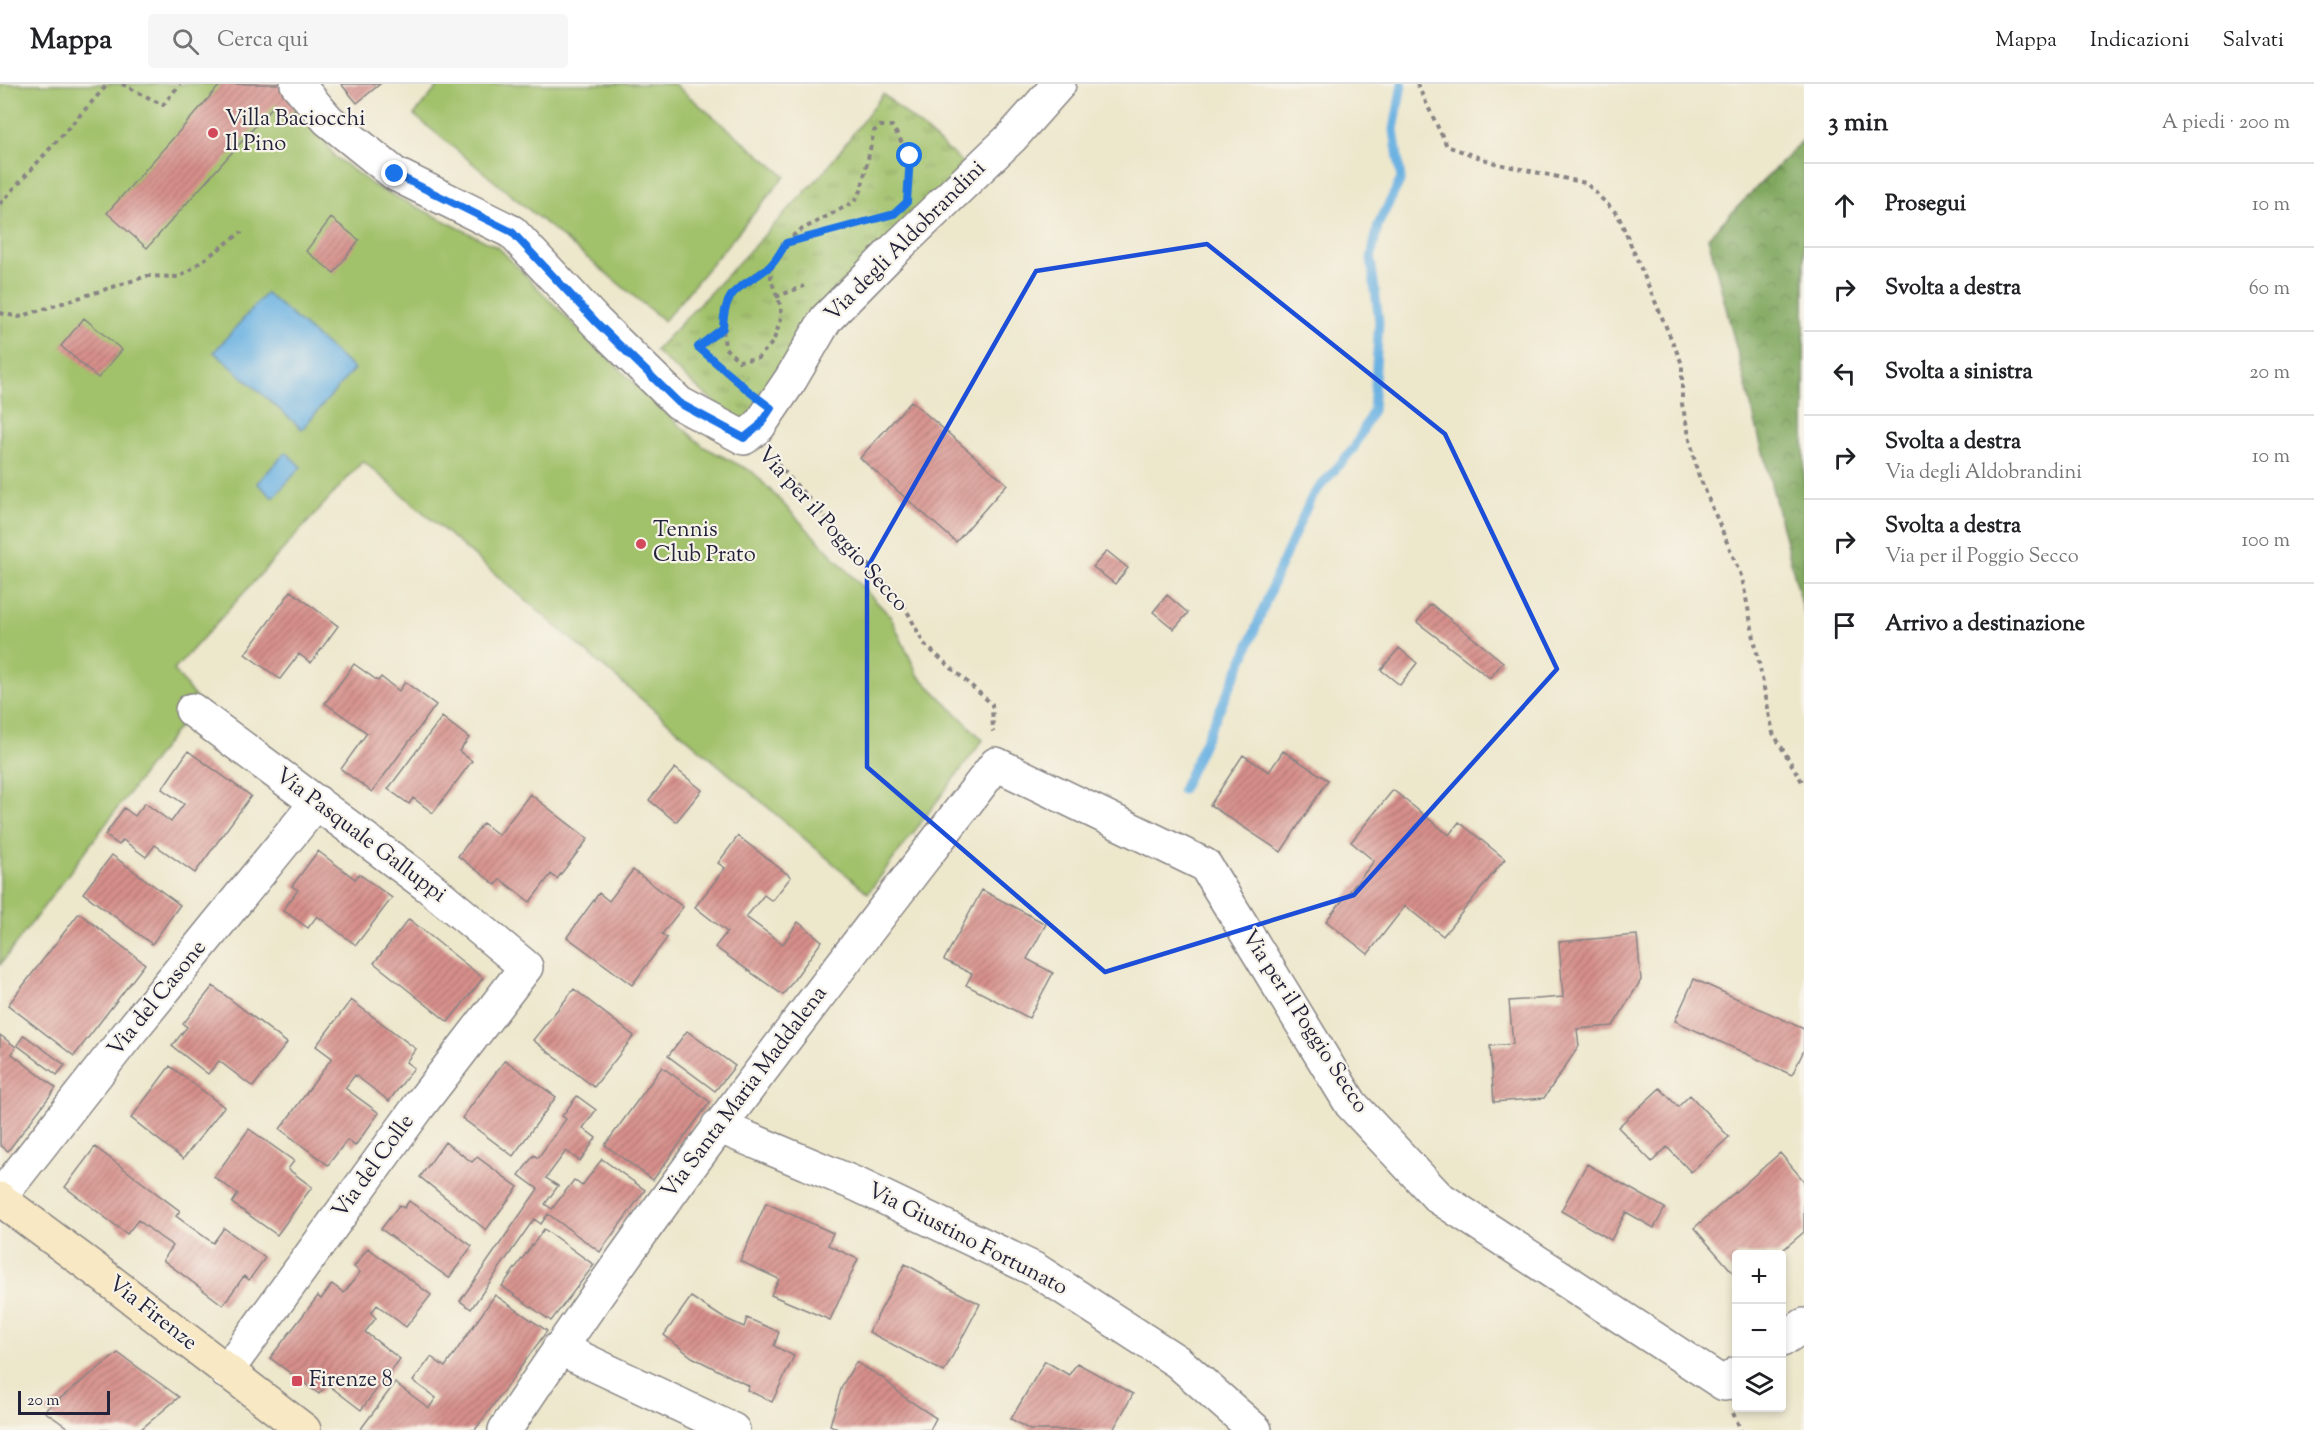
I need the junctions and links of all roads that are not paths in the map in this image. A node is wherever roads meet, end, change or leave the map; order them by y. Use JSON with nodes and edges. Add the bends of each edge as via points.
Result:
{"nodes":[{"id":1,"x":297,"y":84,"type":"edge"},
{"id":2,"x":1059,"y":84,"type":"edge"},
{"id":3,"x":744,"y":438,"type":"joint"},
{"id":4,"x":192,"y":710,"type":"dead end"},
{"id":5,"x":996,"y":764,"type":"joint"},
{"id":6,"x":317,"y":802,"type":"junction"},
{"id":7,"x":526,"y":967,"type":"joint"},
{"id":8,"x":718,"y":1126,"type":"junction"},
{"id":9,"x":0,"y":1198,"type":"edge"},
{"id":10,"x":1804,"y":1325,"type":"edge"},
{"id":11,"x":1786,"y":1337,"type":"edge"},
{"id":12,"x":559,"y":1348,"type":"junction"},
{"id":13,"x":226,"y":1371,"type":"junction"},
{"id":14,"x":1730,"y":1379,"type":"edge"},
{"id":15,"x":304,"y":1430,"type":"edge"},
{"id":16,"x":505,"y":1430,"type":"edge"},
{"id":17,"x":732,"y":1430,"type":"edge"},
{"id":18,"x":1255,"y":1430,"type":"edge"}],
"edges":[{"from":1,"to":3,"type":"street","name":"Via per il Poggio Secco","via":[[328,120],[395,174],[512,232],[679,403]]},
{"from":2,"to":3,"type":"street","name":"Via degli Aldobrandini","via":[[1012,137],[826,319],[759,426]]},
{"from":4,"to":6,"type":"street","name":"Via Pasquale Galluppi"},
{"from":5,"to":8,"type":"street","name":"Via Santa Maria Maddalena"},
{"from":5,"to":14,"type":"street","name":"Via per il Poggio Secco","via":[[1205,865],[1351,1104],[1438,1197]]},
{"from":6,"to":7,"type":"street","name":"Via Pasquale Galluppi","via":[[427,885]]},
{"from":6,"to":9,"type":"street","name":"Via del Casone"},
{"from":7,"to":13,"type":"street","name":"Via del Colle","via":[[419,1106]]},
{"from":8,"to":12,"type":"street","name":"Via Santa Maria Maddalena"},
{"from":8,"to":18,"type":"street","name":"Via Giustino Fortunato","via":[[858,1185],[1036,1270],[1178,1362]]},
{"from":9,"to":13,"type":"main road","name":"Via Firenze"},
{"from":10,"to":11,"type":"street"},
{"from":12,"to":16,"type":"street","name":"Via Santa Maria Maddalena"},
{"from":12,"to":17,"type":"street"},
{"from":13,"to":15,"type":"main road","name":"Via Firenze"}]}
